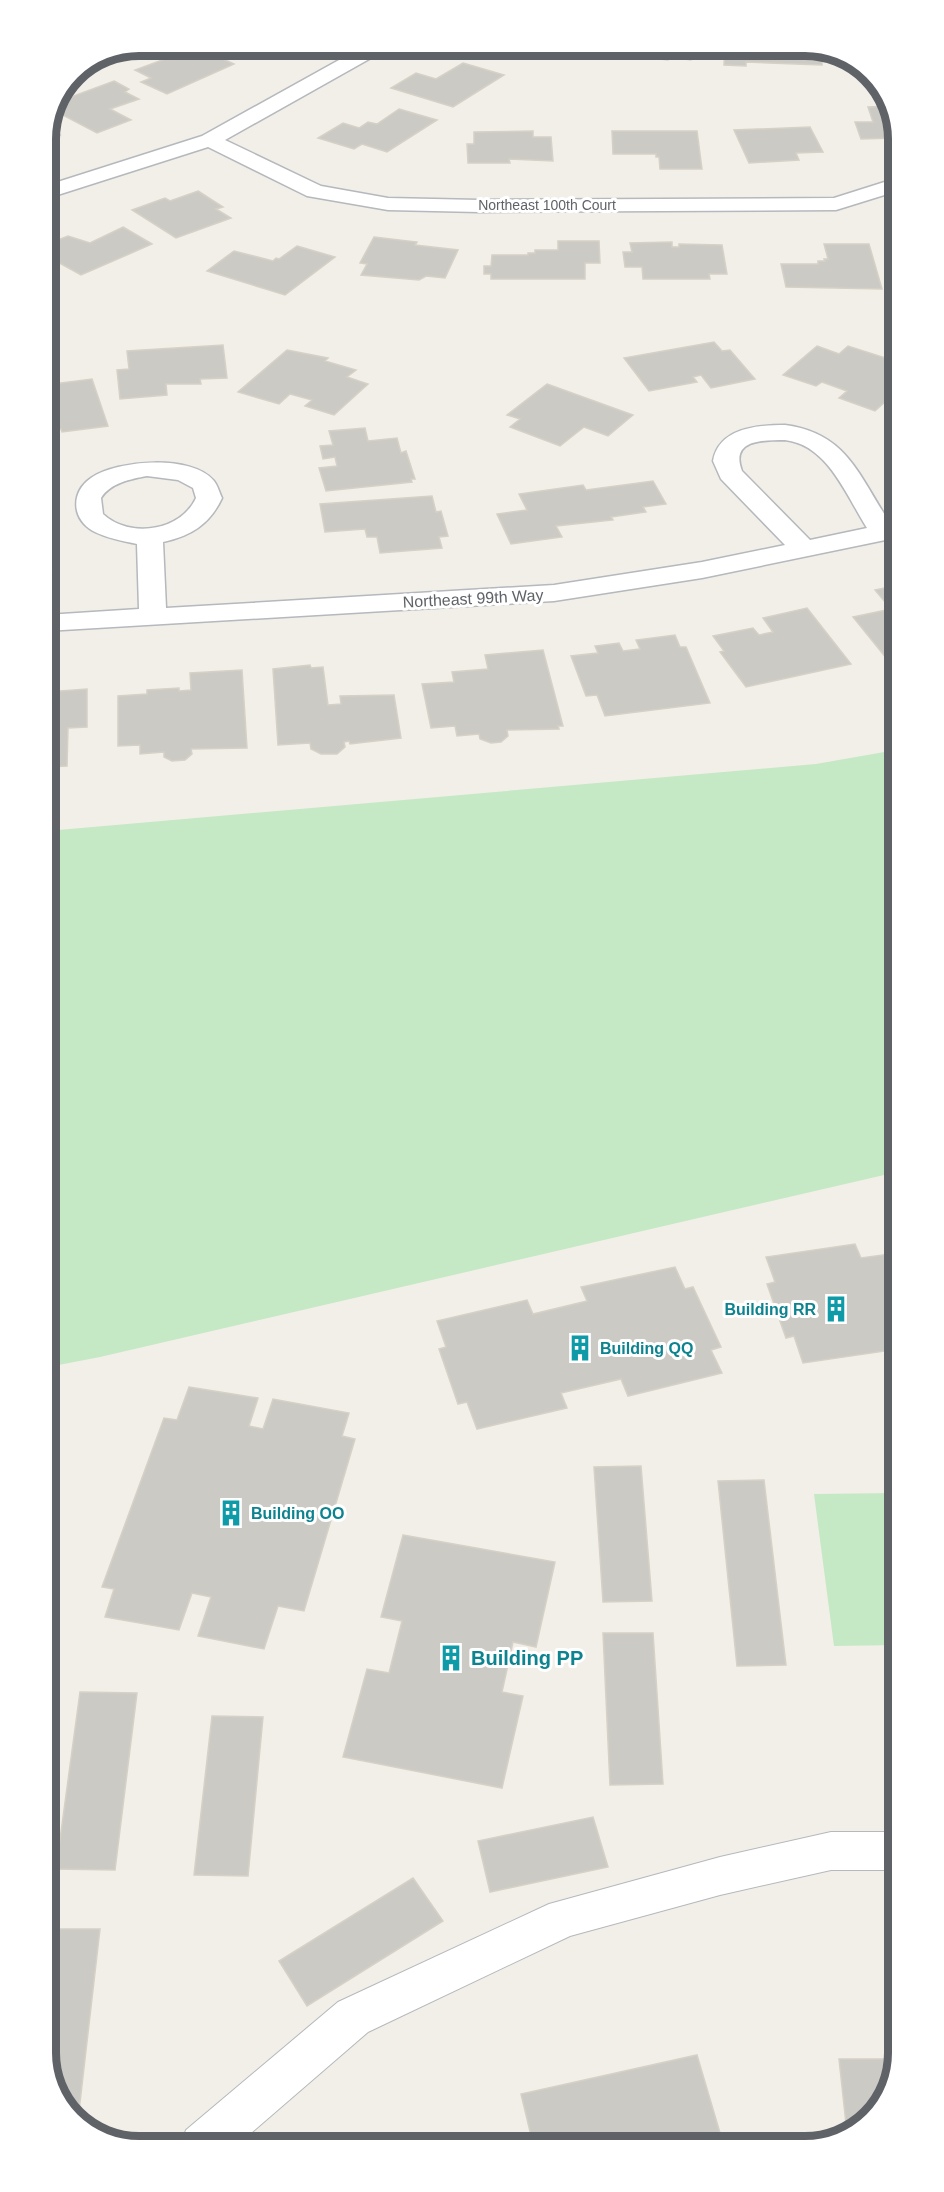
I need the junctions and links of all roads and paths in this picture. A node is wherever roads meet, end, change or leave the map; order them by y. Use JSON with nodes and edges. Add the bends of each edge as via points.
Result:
{"nodes":[{"id":1,"x":361,"y":55,"type":"edge"},
{"id":2,"x":209,"y":140,"type":"junction"},
{"id":3,"x":888,"y":187,"type":"edge"},
{"id":4,"x":56,"y":189,"type":"edge"},
{"id":5,"x":888,"y":530,"type":"edge"},
{"id":6,"x":888,"y":531,"type":"edge"},
{"id":7,"x":150,"y":535,"type":"dead end"},
{"id":8,"x":804,"y":549,"type":"junction"},
{"id":9,"x":153,"y":616,"type":"junction"},
{"id":10,"x":56,"y":622,"type":"edge"},
{"id":11,"x":888,"y":1851,"type":"edge"},
{"id":12,"x":214,"y":2136,"type":"edge"}],
"edges":[{"from":1,"to":2,"type":"street"},
{"from":2,"to":3,"type":"street","name":"Northeast 100th Court","via":[[315,191],[388,204],[836,204]]},
{"from":2,"to":4,"type":"street"},
{"from":5,"to":8,"type":"street","via":[[824,446],[795,434],[760,433],[744,437],[725,454],[724,464]]},
{"from":6,"to":8,"type":"street","name":"Northeast 99th Way"},
{"from":7,"to":9,"type":"street"},
{"from":8,"to":9,"type":"street","name":"Northeast 99th Way","via":[[554,594]]},
{"from":9,"to":10,"type":"street","name":"Northeast 99th Way"},
{"from":11,"to":12,"type":"lane","via":[[831,1851],[564,1918],[353,2017]]}]}
